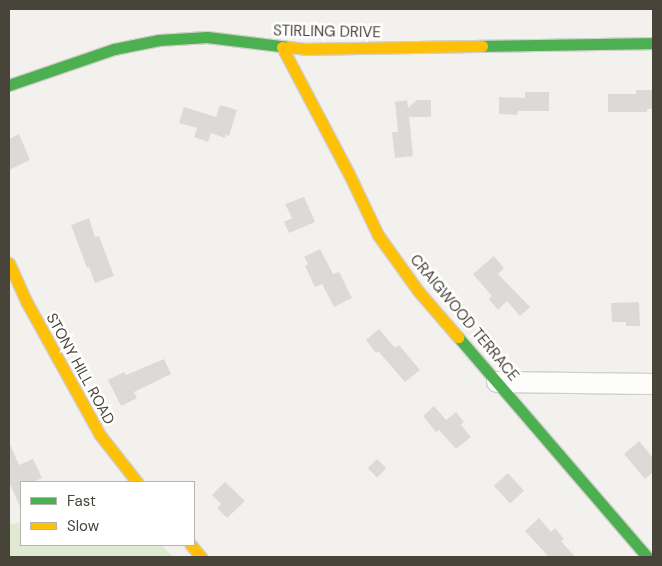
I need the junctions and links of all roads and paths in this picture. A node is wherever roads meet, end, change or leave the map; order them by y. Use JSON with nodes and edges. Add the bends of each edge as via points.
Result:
{"nodes":[{"id":1,"x":653,"y":43,"type":"edge"},
{"id":2,"x":282,"y":47,"type":"junction"},
{"id":3,"x":9,"y":85,"type":"edge"},
{"id":4,"x":9,"y":263,"type":"edge"},
{"id":5,"x":497,"y":382,"type":"junction"},
{"id":6,"x":653,"y":384,"type":"edge"},
{"id":7,"x":136,"y":481,"type":"edge"},
{"id":8,"x":191,"y":546,"type":"edge"},
{"id":9,"x":201,"y":557,"type":"edge"},
{"id":10,"x":647,"y":557,"type":"edge"}],
"edges":[{"from":1,"to":2,"type":"street","name":"STIRLING DRIVE"},
{"from":2,"to":3,"type":"street","name":"STIRLING DRIVE","via":[[207,37],[159,40],[93,55]]},
{"from":2,"to":5,"type":"street","name":"CRAIGWOOD TERRACE","via":[[378,235],[419,292]]},
{"from":4,"to":7,"type":"street","name":"STONY HILL ROAD","via":[[26,302],[100,435]]},
{"from":5,"to":6,"type":"street"},
{"from":5,"to":10,"type":"street","name":"CRAIGWOOD TERRACE"},
{"from":8,"to":9,"type":"street"}]}
